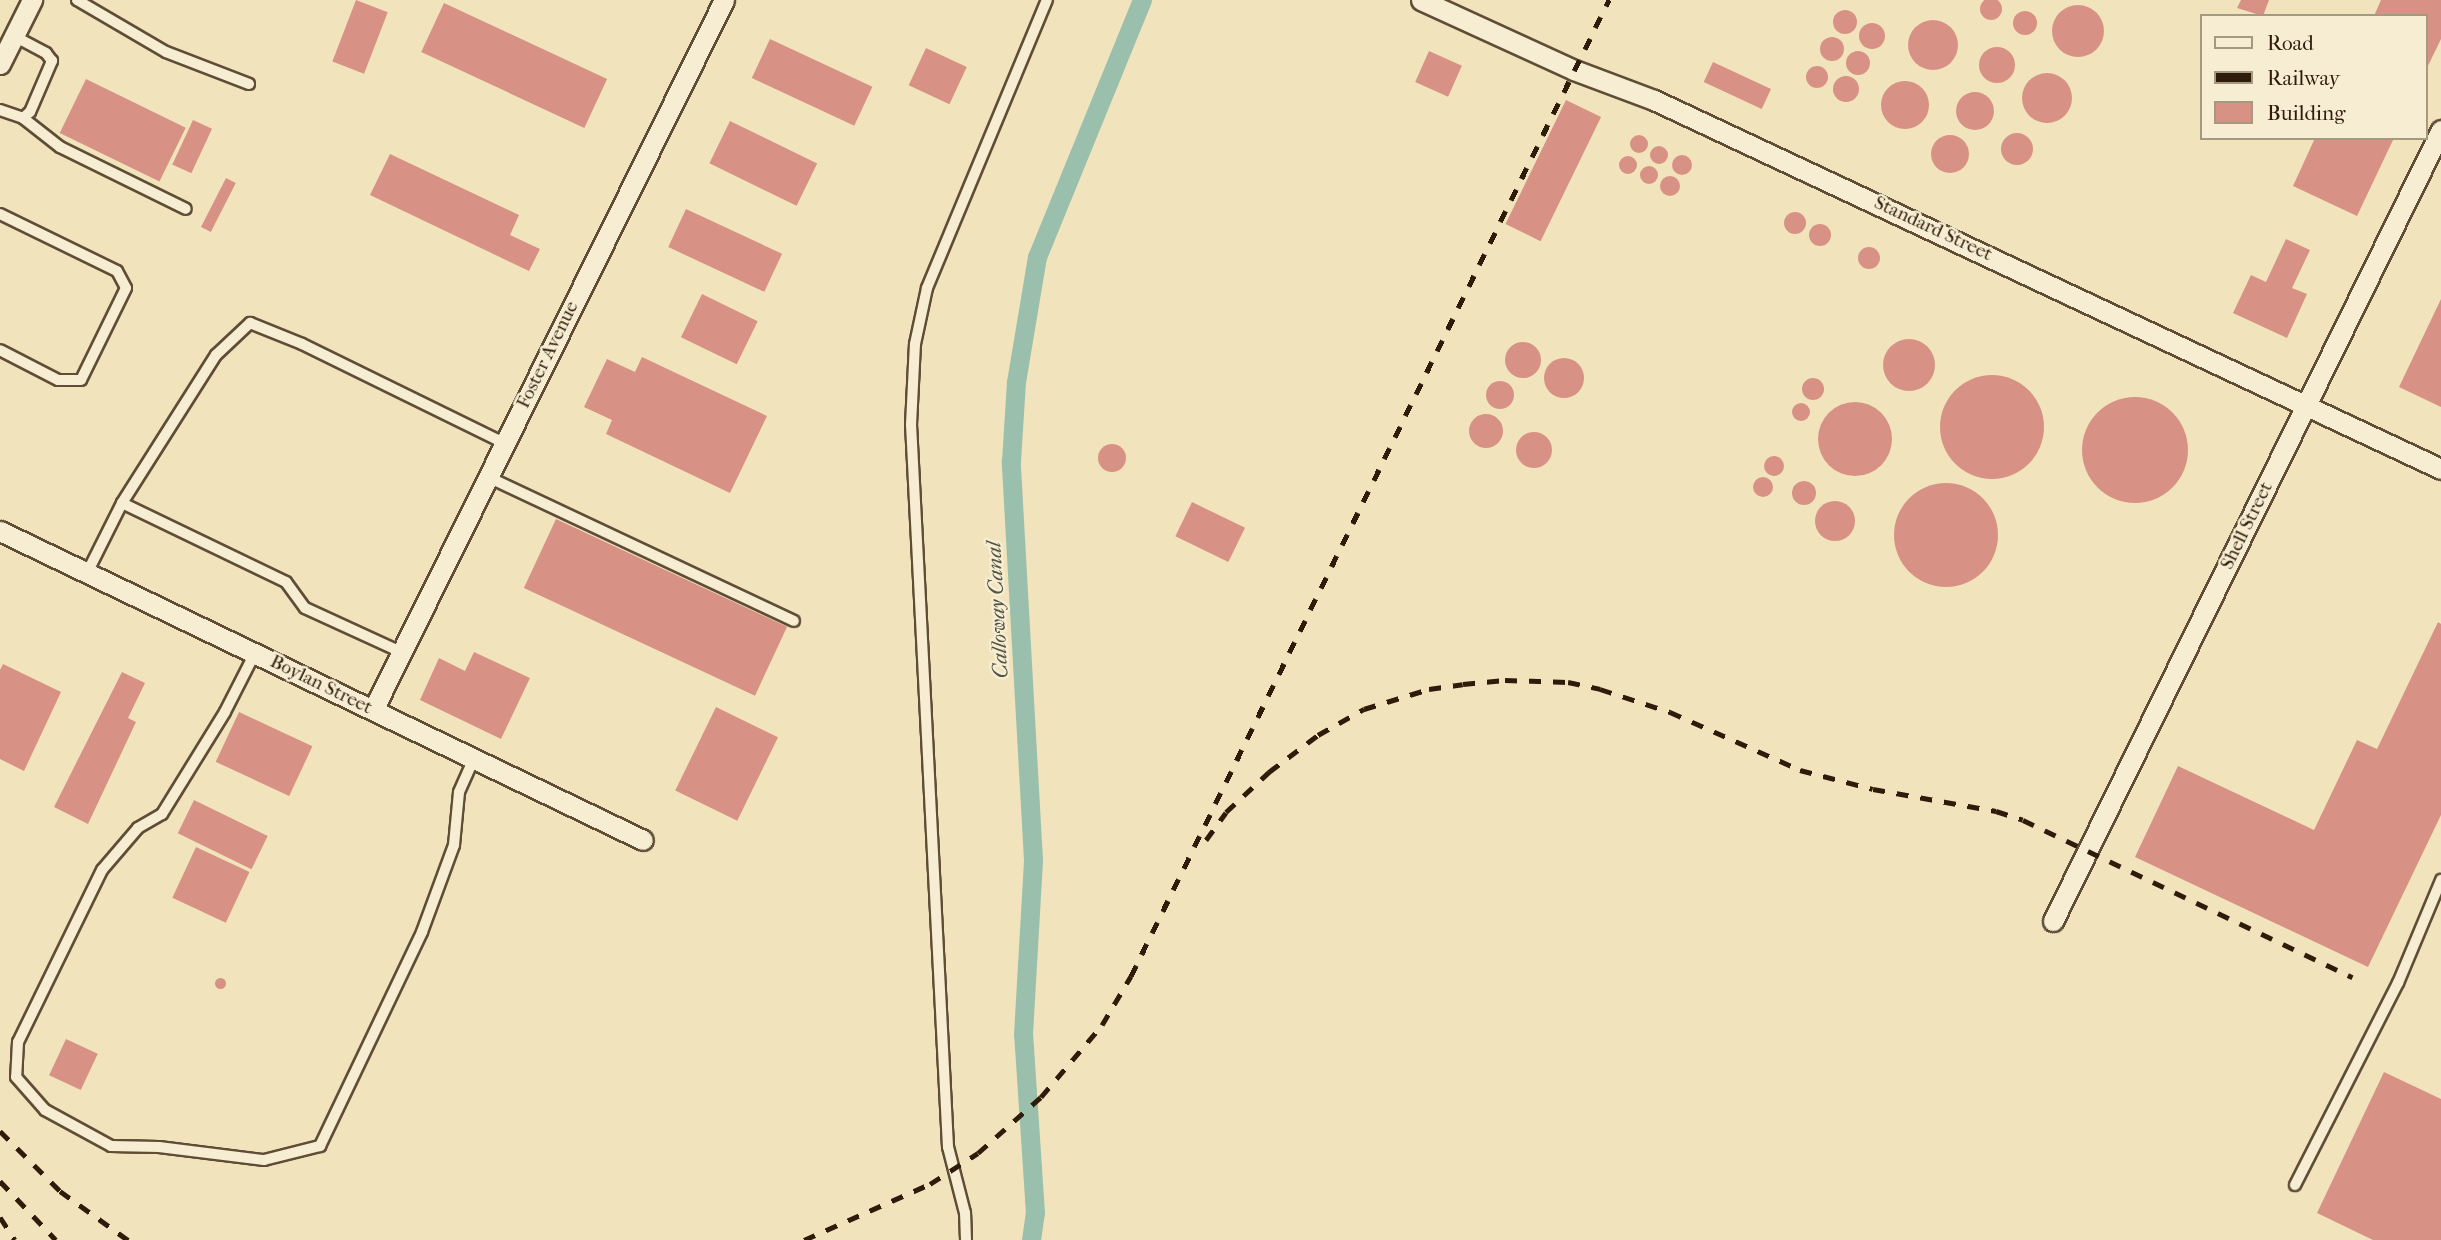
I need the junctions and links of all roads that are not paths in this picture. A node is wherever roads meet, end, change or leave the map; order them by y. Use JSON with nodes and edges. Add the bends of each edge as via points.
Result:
{"nodes":[{"id":1,"x":32,"y":0,"type":"edge"},
{"id":2,"x":77,"y":0,"type":"edge"},
{"id":3,"x":723,"y":0,"type":"edge"},
{"id":4,"x":1047,"y":0,"type":"edge"},
{"id":5,"x":1421,"y":0,"type":"edge"},
{"id":6,"x":14,"y":36,"type":"junction"},
{"id":7,"x":0,"y":64,"type":"edge"},
{"id":8,"x":249,"y":84,"type":"dead end"},
{"id":9,"x":0,"y":110,"type":"edge"},
{"id":10,"x":23,"y":118,"type":"junction"},
{"id":11,"x":2441,"y":130,"type":"edge"},
{"id":12,"x":186,"y":209,"type":"dead end"},
{"id":13,"x":0,"y":214,"type":"edge"},
{"id":14,"x":0,"y":349,"type":"edge"},
{"id":15,"x":2307,"y":405,"type":"junction"},
{"id":16,"x":505,"y":443,"type":"junction"},
{"id":17,"x":2441,"y":469,"type":"edge"},
{"id":18,"x":488,"y":477,"type":"junction"},
{"id":19,"x":122,"y":503,"type":"junction"},
{"id":20,"x":0,"y":531,"type":"edge"},
{"id":21,"x":87,"y":573,"type":"junction"},
{"id":22,"x":794,"y":621,"type":"dead end"},
{"id":23,"x":401,"y":652,"type":"junction"},
{"id":24,"x":254,"y":653,"type":"junction"},
{"id":25,"x":373,"y":710,"type":"junction"},
{"id":26,"x":474,"y":759,"type":"junction"},
{"id":27,"x":643,"y":840,"type":"dead end"},
{"id":28,"x":2441,"y":880,"type":"edge"},
{"id":29,"x":2053,"y":921,"type":"dead end"},
{"id":30,"x":2295,"y":1185,"type":"dead end"},
{"id":31,"x":966,"y":1240,"type":"edge"}],
"edges":[{"from":1,"to":6,"type":"street"},
{"from":2,"to":8,"type":"lane","via":[[166,52]]},
{"from":3,"to":16,"type":"street","name":"Foster Avenue"},
{"from":4,"to":31,"type":"lane","via":[[927,288],[915,344],[911,425],[947,1135],[965,1213]]},
{"from":5,"to":15,"type":"street","name":"Standard Street","via":[[1654,100]]},
{"from":6,"to":7,"type":"street"},
{"from":6,"to":10,"type":"lane","via":[[52,61]]},
{"from":9,"to":10,"type":"lane"},
{"from":10,"to":12,"type":"lane","via":[[60,147]]},
{"from":11,"to":15,"type":"street","name":"Shell Street"},
{"from":13,"to":14,"type":"lane","via":[[117,271],[126,288],[81,380],[58,380]]},
{"from":15,"to":17,"type":"street","name":"Standard Street"},
{"from":15,"to":29,"type":"street","name":"Shell Street"},
{"from":16,"to":18,"type":"street","name":"Foster Avenue"},
{"from":16,"to":19,"type":"lane","via":[[250,323],[216,355]]},
{"from":18,"to":22,"type":"lane"},
{"from":18,"to":23,"type":"street","name":"Foster Avenue"},
{"from":19,"to":21,"type":"lane"},
{"from":19,"to":23,"type":"lane","via":[[286,582],[305,608]]},
{"from":20,"to":21,"type":"street","name":"Boylan Street"},
{"from":21,"to":24,"type":"street","name":"Boylan Street"},
{"from":23,"to":25,"type":"street","name":"Foster Avenue"},
{"from":24,"to":25,"type":"street","name":"Boylan Street"},
{"from":24,"to":26,"type":"lane","via":[[225,712],[162,814],[138,828],[102,870],[19,1042],[16,1077],[45,1110],[111,1146],[264,1160],[320,1146],[422,932],[454,845],[459,792]]},
{"from":25,"to":26,"type":"street","name":"Boylan Street"},
{"from":26,"to":27,"type":"street","name":"Boylan Street"},
{"from":28,"to":30,"type":"lane","via":[[2398,983]]}]}
